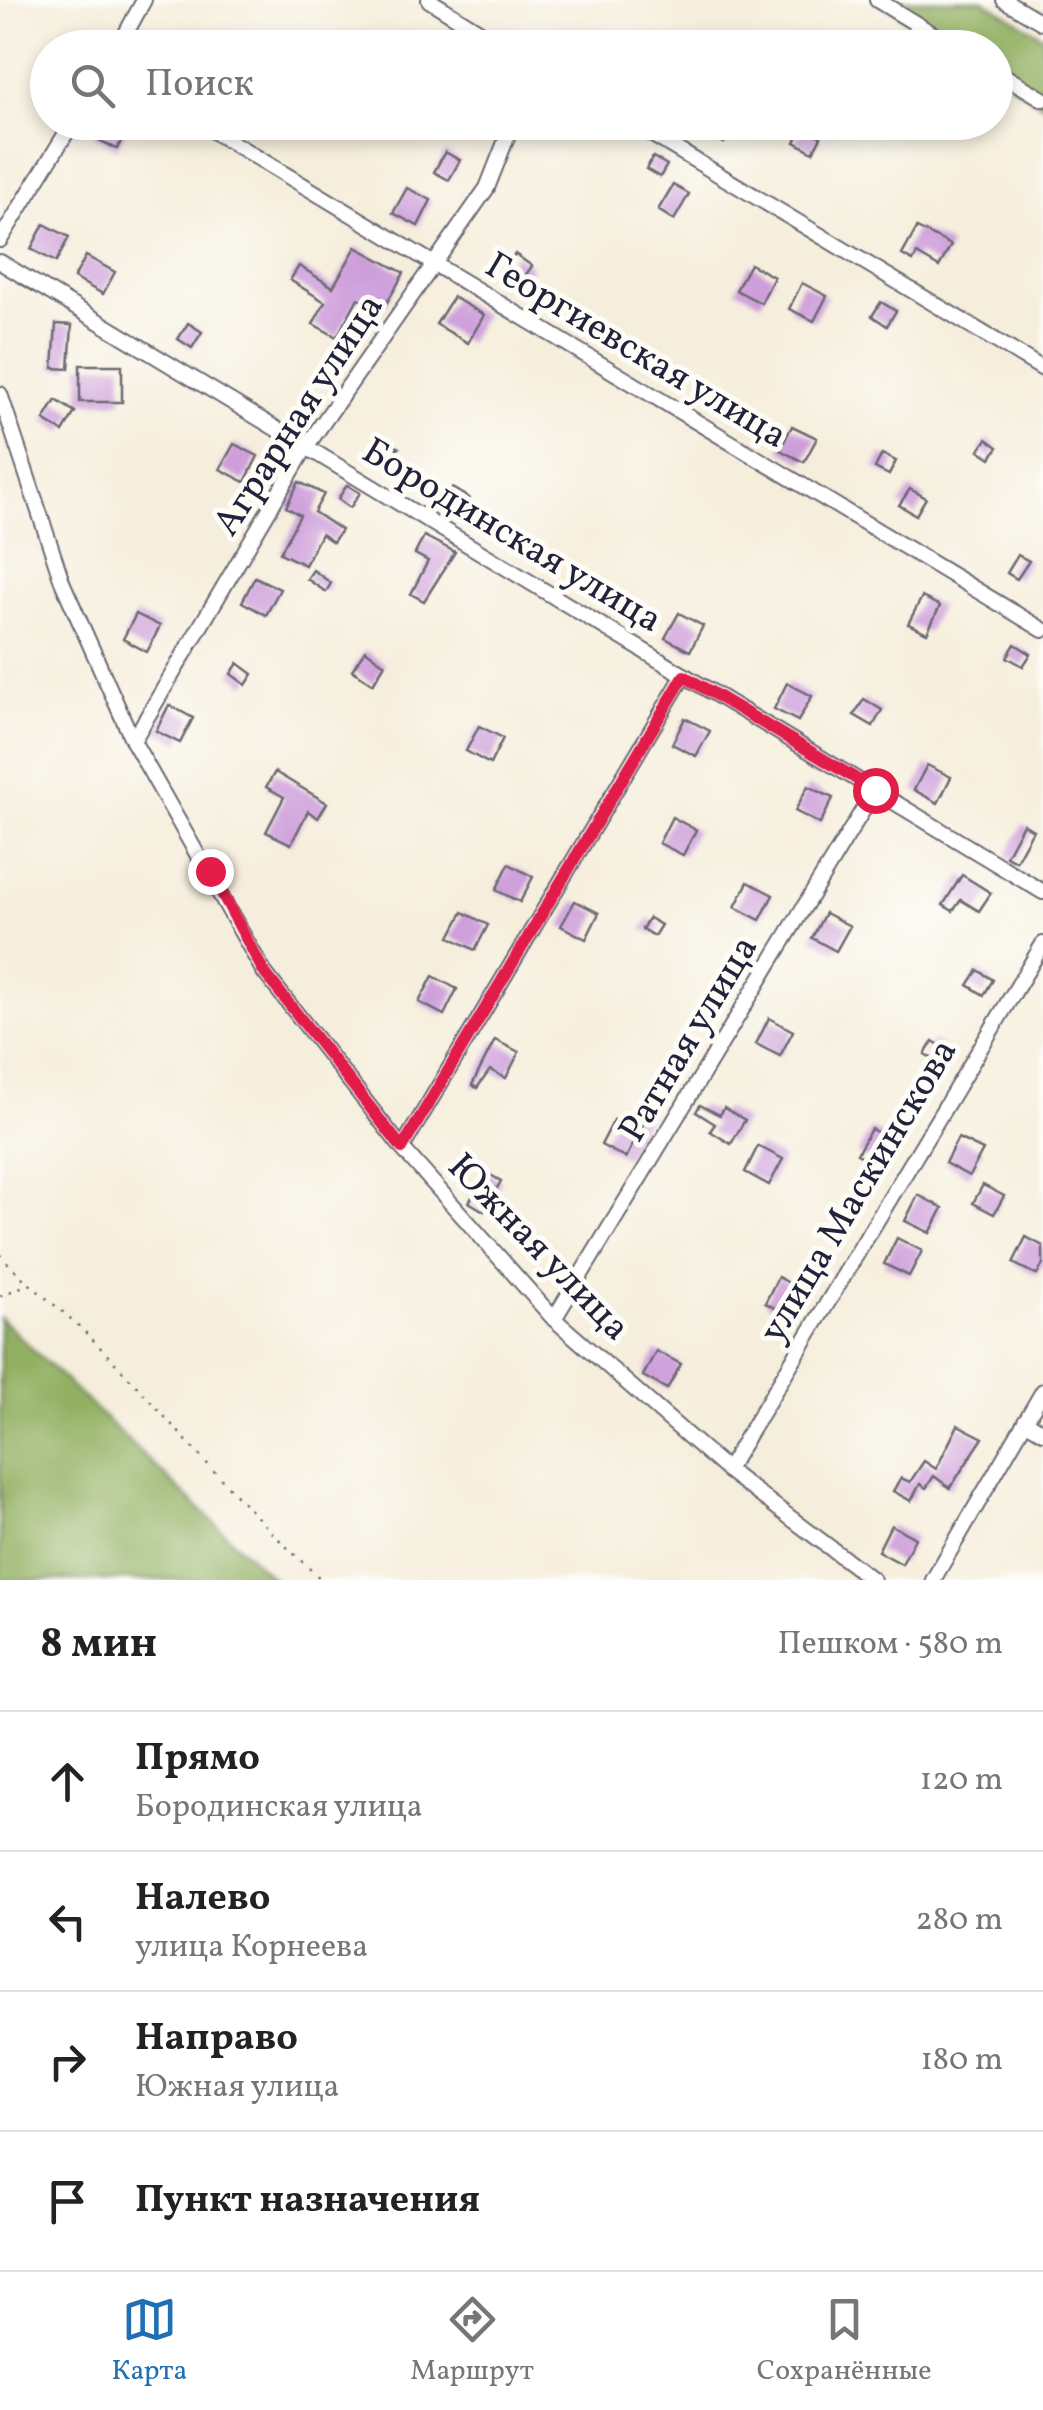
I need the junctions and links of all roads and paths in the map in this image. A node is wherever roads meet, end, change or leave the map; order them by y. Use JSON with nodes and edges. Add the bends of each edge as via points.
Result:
{"nodes":[{"id":1,"x":144,"y":0,"type":"edge"},
{"id":2,"x":429,"y":0,"type":"edge"},
{"id":3,"x":877,"y":0,"type":"edge"},
{"id":4,"x":1004,"y":0,"type":"edge"},
{"id":5,"x":1043,"y":23,"type":"edge"},
{"id":6,"x":128,"y":30,"type":"edge"},
{"id":7,"x":477,"y":30,"type":"edge"},
{"id":8,"x":926,"y":30,"type":"edge"},
{"id":9,"x":1013,"y":81,"type":"edge"},
{"id":10,"x":1043,"y":99,"type":"edge"},
{"id":11,"x":62,"y":140,"type":"edge"},
{"id":12,"x":228,"y":140,"type":"edge"},
{"id":13,"x":506,"y":140,"type":"edge"},
{"id":14,"x":661,"y":140,"type":"edge"},
{"id":15,"x":0,"y":240,"type":"edge"},
{"id":16,"x":0,"y":262,"type":"edge"},
{"id":17,"x":435,"y":265,"type":"junction"},
{"id":18,"x":1043,"y":369,"type":"edge"},
{"id":19,"x":0,"y":394,"type":"edge"},
{"id":20,"x":306,"y":447,"type":"junction"},
{"id":21,"x":1043,"y":630,"type":"edge"},
{"id":22,"x":684,"y":676,"type":"junction"},
{"id":23,"x":133,"y":742,"type":"junction"},
{"id":24,"x":875,"y":790,"type":"junction"},
{"id":25,"x":1043,"y":892,"type":"edge"},
{"id":26,"x":1043,"y":944,"type":"edge"},
{"id":27,"x":402,"y":1148,"type":"junction"},
{"id":28,"x":0,"y":1254,"type":"edge"},
{"id":29,"x":27,"y":1285,"type":"junction"},
{"id":30,"x":0,"y":1296,"type":"edge"},
{"id":31,"x":554,"y":1319,"type":"junction"},
{"id":32,"x":1043,"y":1390,"type":"edge"},
{"id":33,"x":1026,"y":1421,"type":"junction"},
{"id":34,"x":1043,"y":1432,"type":"edge"},
{"id":35,"x":727,"y":1470,"type":"junction"},
{"id":36,"x":322,"y":1580,"type":"edge"},
{"id":37,"x":873,"y":1580,"type":"edge"},
{"id":38,"x":933,"y":1580,"type":"edge"}],
"edges":[{"from":1,"to":6,"type":"street"},
{"from":2,"to":7,"type":"street"},
{"from":3,"to":8,"type":"street"},
{"from":4,"to":5,"type":"street"},
{"from":9,"to":10,"type":"street"},
{"from":11,"to":15,"type":"street"},
{"from":12,"to":17,"type":"street","name":"Георгиевская улица"},
{"from":13,"to":17,"type":"street","name":"Аграрная улица","via":[[488,188]]},
{"from":14,"to":18,"type":"street"},
{"from":16,"to":20,"type":"street","name":"Бородинская улица"},
{"from":17,"to":20,"type":"street","name":"Аграрная улица"},
{"from":17,"to":21,"type":"street","name":"Георгиевская улица"},
{"from":19,"to":23,"type":"street","name":"Южная улица","via":[[63,584]]},
{"from":20,"to":22,"type":"street","name":"Бородинская улица"},
{"from":20,"to":23,"type":"street","name":"Аграрная улица"},
{"from":22,"to":24,"type":"street","name":"Бородинская улица"},
{"from":22,"to":27,"type":"street"},
{"from":23,"to":27,"type":"street","name":"Южная улица","via":[[264,972]]},
{"from":24,"to":25,"type":"street","name":"Бородинская улица"},
{"from":24,"to":31,"type":"street","name":"Ратная улица"},
{"from":26,"to":35,"type":"street","name":"улица Маскинскова"},
{"from":27,"to":31,"type":"street","name":"Южная улица"},
{"from":28,"to":29,"type":"path"},
{"from":29,"to":30,"type":"path"},
{"from":29,"to":36,"type":"path","via":[[82,1329]]},
{"from":31,"to":35,"type":"street","name":"Южная улица"},
{"from":32,"to":33,"type":"street"},
{"from":33,"to":34,"type":"street"},
{"from":33,"to":38,"type":"street"},
{"from":35,"to":37,"type":"street","name":"Южная улица"}]}
